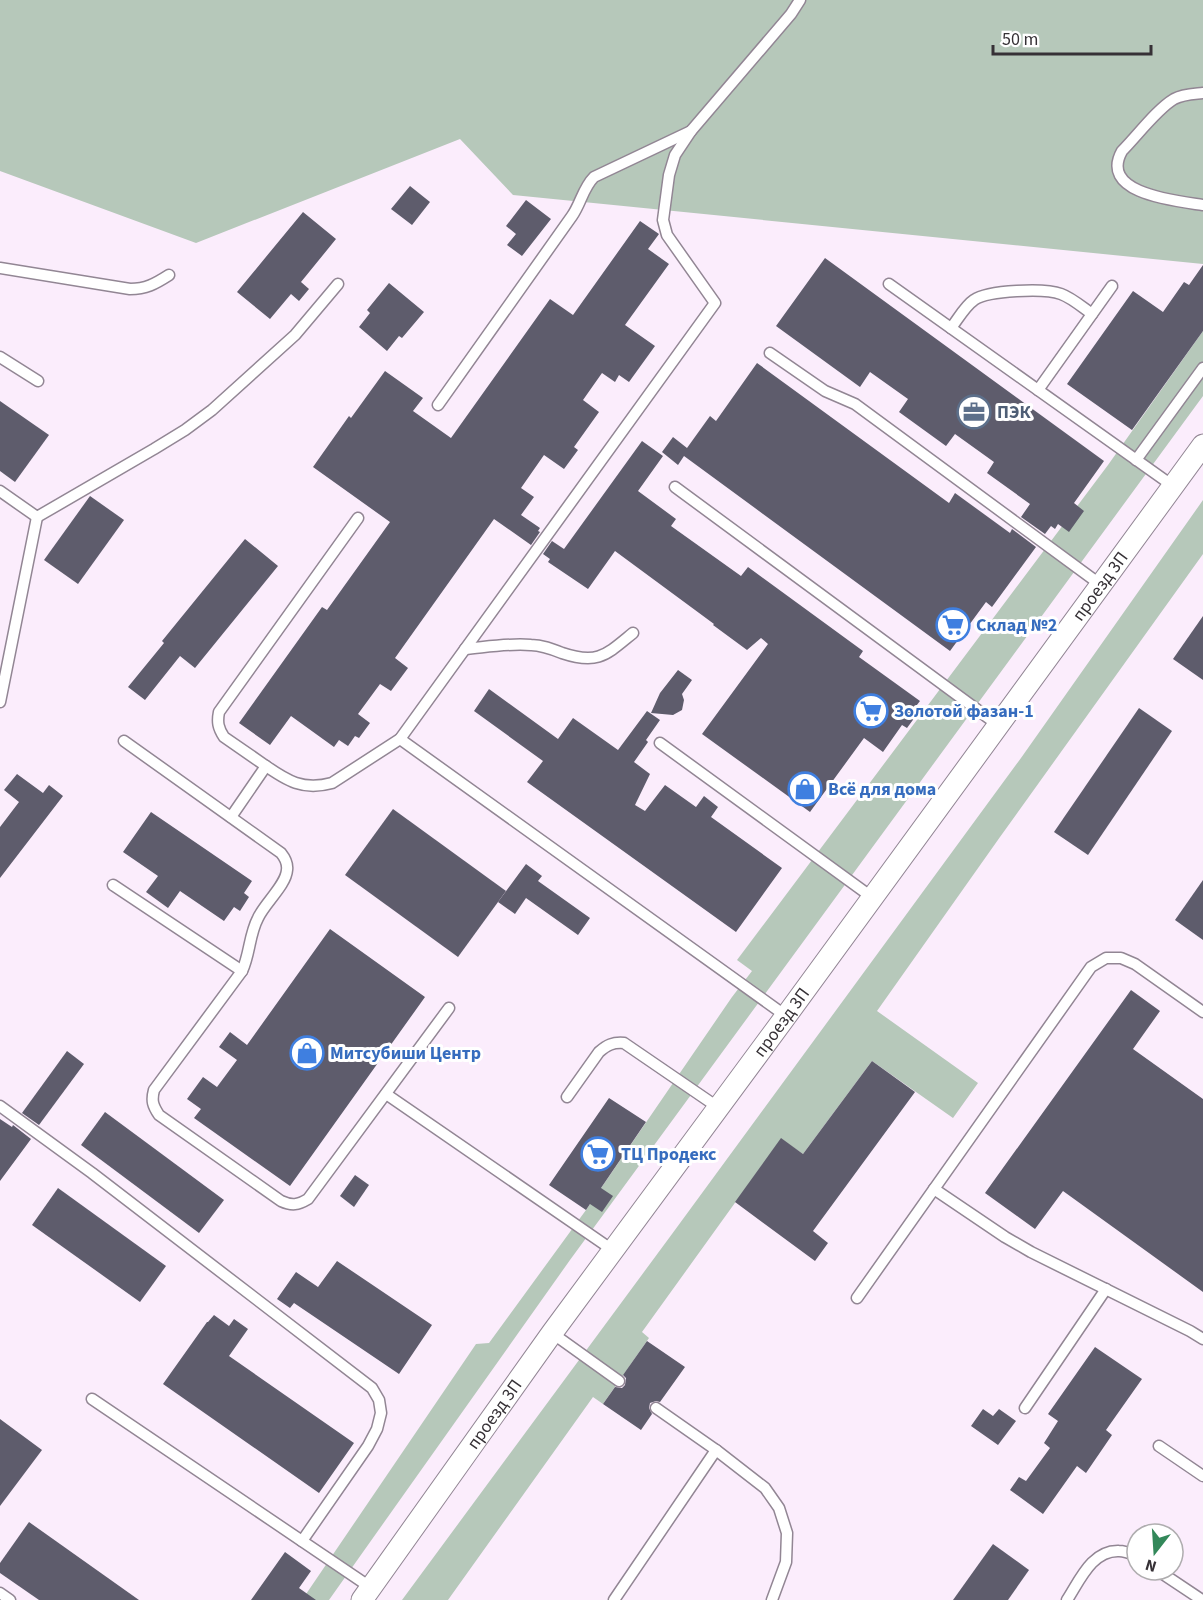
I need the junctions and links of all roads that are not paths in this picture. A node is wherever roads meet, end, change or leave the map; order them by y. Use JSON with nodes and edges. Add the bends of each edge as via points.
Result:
{"nodes":[{"id":1,"x":800,"y":0,"type":"edge"},
{"id":2,"x":1203,"y":93,"type":"edge"},
{"id":3,"x":691,"y":131,"type":"junction"},
{"id":4,"x":1203,"y":204,"type":"edge"},
{"id":5,"x":0,"y":268,"type":"edge"},
{"id":6,"x":169,"y":275,"type":"dead end"},
{"id":7,"x":338,"y":284,"type":"dead end"},
{"id":8,"x":889,"y":284,"type":"dead end"},
{"id":9,"x":1112,"y":286,"type":"dead end"},
{"id":10,"x":1092,"y":314,"type":"junction"},
{"id":11,"x":951,"y":328,"type":"junction"},
{"id":12,"x":770,"y":353,"type":"dead end"},
{"id":13,"x":0,"y":357,"type":"edge"},
{"id":14,"x":1203,"y":368,"type":"edge"},
{"id":15,"x":38,"y":381,"type":"dead end"},
{"id":16,"x":1038,"y":390,"type":"junction"},
{"id":17,"x":438,"y":405,"type":"dead end"},
{"id":18,"x":1203,"y":445,"type":"edge"},
{"id":19,"x":1136,"y":460,"type":"junction"},
{"id":20,"x":1173,"y":486,"type":"junction"},
{"id":21,"x":675,"y":487,"type":"dead end"},
{"id":22,"x":0,"y":491,"type":"edge"},
{"id":23,"x":38,"y":517,"type":"junction"},
{"id":24,"x":358,"y":518,"type":"dead end"},
{"id":25,"x":1101,"y":585,"type":"junction"},
{"id":26,"x":633,"y":633,"type":"dead end"},
{"id":27,"x":465,"y":649,"type":"junction"},
{"id":28,"x":0,"y":702,"type":"edge"},
{"id":29,"x":998,"y":725,"type":"junction"},
{"id":30,"x":400,"y":739,"type":"junction"},
{"id":31,"x":124,"y":741,"type":"dead end"},
{"id":32,"x":660,"y":742,"type":"dead end"},
{"id":33,"x":266,"y":766,"type":"junction"},
{"id":34,"x":231,"y":817,"type":"junction"},
{"id":35,"x":113,"y":885,"type":"dead end"},
{"id":36,"x":873,"y":898,"type":"junction"},
{"id":37,"x":242,"y":971,"type":"junction"},
{"id":38,"x":449,"y":1008,"type":"dead end"},
{"id":39,"x":1203,"y":1012,"type":"edge"},
{"id":40,"x":786,"y":1016,"type":"junction"},
{"id":41,"x":386,"y":1094,"type":"junction"},
{"id":42,"x":567,"y":1097,"type":"dead end"},
{"id":43,"x":0,"y":1106,"type":"edge"},
{"id":44,"x":718,"y":1108,"type":"junction"},
{"id":45,"x":934,"y":1189,"type":"junction"},
{"id":46,"x":614,"y":1251,"type":"junction"},
{"id":47,"x":1106,"y":1289,"type":"junction"},
{"id":48,"x":857,"y":1298,"type":"dead end"},
{"id":49,"x":552,"y":1333,"type":"junction"},
{"id":50,"x":1203,"y":1339,"type":"edge"},
{"id":51,"x":619,"y":1381,"type":"dead end"},
{"id":52,"x":92,"y":1399,"type":"dead end"},
{"id":53,"x":656,"y":1408,"type":"dead end"},
{"id":54,"x":1025,"y":1408,"type":"dead end"},
{"id":55,"x":1159,"y":1446,"type":"dead end"},
{"id":56,"x":716,"y":1450,"type":"junction"},
{"id":57,"x":1203,"y":1476,"type":"edge"},
{"id":58,"x":302,"y":1541,"type":"junction"},
{"id":59,"x":1125,"y":1552,"type":"edge"},
{"id":60,"x":1175,"y":1582,"type":"edge"},
{"id":61,"x":0,"y":1593,"type":"edge"},
{"id":62,"x":366,"y":1594,"type":"edge"},
{"id":63,"x":10,"y":1600,"type":"edge"},
{"id":64,"x":614,"y":1600,"type":"edge"},
{"id":65,"x":772,"y":1600,"type":"edge"},
{"id":66,"x":1066,"y":1600,"type":"edge"},
{"id":67,"x":1202,"y":1600,"type":"edge"}],
"edges":[{"from":1,"to":3,"type":"lane"},
{"from":2,"to":4,"type":"lane","via":[[1174,98],[1122,151],[1117,167],[1119,175],[1135,189]]},
{"from":3,"to":17,"type":"lane","via":[[589,182],[572,216]]},
{"from":3,"to":27,"type":"lane","via":[[675,155],[663,220],[666,235],[715,303]]},
{"from":5,"to":6,"type":"lane","via":[[130,289],[152,285]]},
{"from":7,"to":23,"type":"lane","via":[[287,343],[212,410]]},
{"from":8,"to":11,"type":"lane"},
{"from":9,"to":10,"type":"lane"},
{"from":10,"to":11,"type":"lane","via":[[1060,293],[996,292],[975,299]]},
{"from":10,"to":16,"type":"lane"},
{"from":11,"to":16,"type":"lane"},
{"from":12,"to":25,"type":"lane","via":[[825,391],[855,404]]},
{"from":13,"to":15,"type":"lane"},
{"from":14,"to":19,"type":"lane"},
{"from":16,"to":19,"type":"lane"},
{"from":18,"to":20,"type":"street","name":"проезд 3П"},
{"from":19,"to":20,"type":"lane"},
{"from":20,"to":25,"type":"street","name":"проезд 3П"},
{"from":21,"to":29,"type":"lane"},
{"from":22,"to":23,"type":"lane"},
{"from":23,"to":28,"type":"lane"},
{"from":24,"to":33,"type":"lane","via":[[219,712],[217,721],[224,737]]},
{"from":25,"to":29,"type":"street","name":"проезд 3П"},
{"from":26,"to":27,"type":"lane","via":[[609,652],[588,659],[528,644]]},
{"from":27,"to":30,"type":"lane"},
{"from":29,"to":36,"type":"street","name":"проезд 3П"},
{"from":30,"to":33,"type":"lane","via":[[332,783],[320,786],[292,782]]},
{"from":30,"to":40,"type":"lane"},
{"from":31,"to":34,"type":"lane"},
{"from":32,"to":36,"type":"lane"},
{"from":33,"to":34,"type":"lane"},
{"from":34,"to":37,"type":"lane","via":[[281,853],[287,870],[285,879],[259,914]]},
{"from":35,"to":37,"type":"lane"},
{"from":36,"to":40,"type":"street","name":"проезд 3П"},
{"from":37,"to":41,"type":"lane","via":[[154,1090],[151,1099],[159,1115],[281,1201],[300,1204],[308,1199]]},
{"from":38,"to":41,"type":"lane"},
{"from":39,"to":45,"type":"lane","via":[[1121,958],[1106,958],[1091,967]]},
{"from":40,"to":44,"type":"street","name":"проезд 3П"},
{"from":41,"to":46,"type":"lane"},
{"from":42,"to":44,"type":"lane","via":[[599,1052],[615,1042],[624,1043]]},
{"from":43,"to":58,"type":"lane","via":[[372,1388],[381,1413],[377,1429]]},
{"from":44,"to":46,"type":"street","name":"проезд 3П"},
{"from":45,"to":47,"type":"lane","via":[[1005,1237]]},
{"from":45,"to":48,"type":"lane"},
{"from":46,"to":49,"type":"street","name":"проезд 3П"},
{"from":47,"to":50,"type":"lane"},
{"from":47,"to":54,"type":"lane"},
{"from":49,"to":51,"type":"lane"},
{"from":49,"to":62,"type":"street","name":"проезд 3П"},
{"from":52,"to":58,"type":"lane"},
{"from":53,"to":56,"type":"lane"},
{"from":55,"to":57,"type":"lane"},
{"from":56,"to":64,"type":"lane"},
{"from":56,"to":65,"type":"lane","via":[[765,1488],[779,1508],[788,1533],[786,1562]]},
{"from":58,"to":62,"type":"lane"},
{"from":59,"to":66,"type":"lane","via":[[1105,1553],[1093,1560]]},
{"from":60,"to":67,"type":"lane"},
{"from":61,"to":63,"type":"lane"}]}
